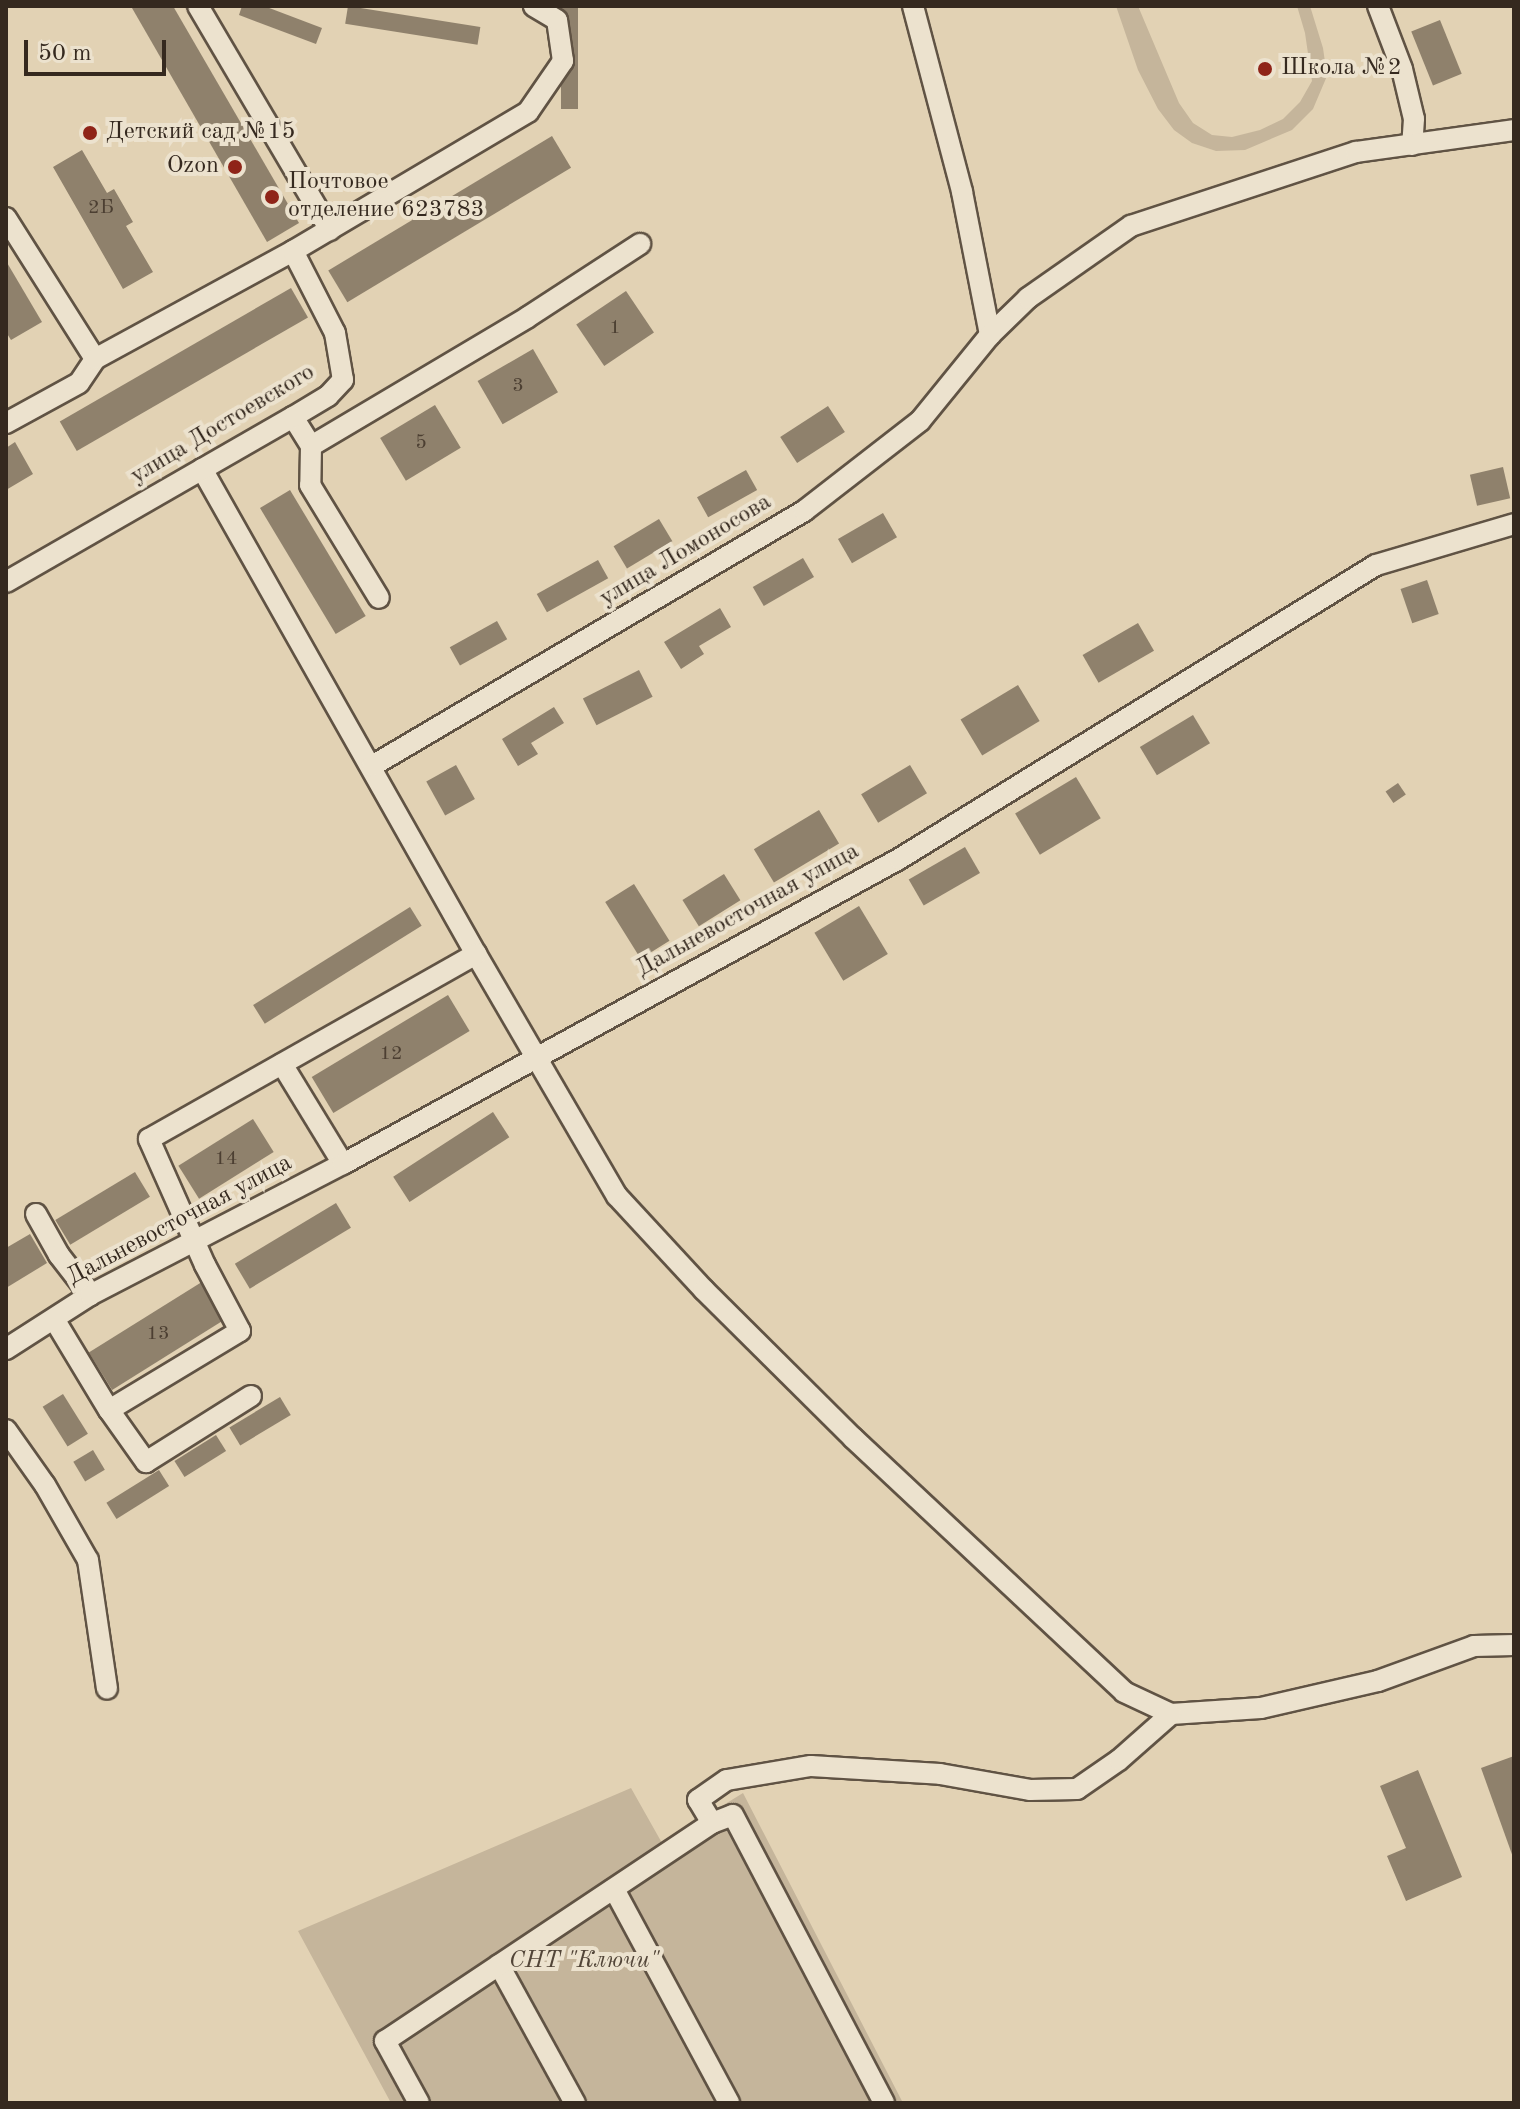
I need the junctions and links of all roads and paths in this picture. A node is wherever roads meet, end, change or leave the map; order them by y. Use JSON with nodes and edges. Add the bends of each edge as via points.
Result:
{"nodes":[{"id":1,"x":198,"y":6,"type":"edge"},
{"id":2,"x":534,"y":6,"type":"edge"},
{"id":3,"x":913,"y":6,"type":"edge"},
{"id":4,"x":1378,"y":6,"type":"edge"},
{"id":5,"x":1514,"y":130,"type":"edge"},
{"id":6,"x":1412,"y":145,"type":"junction"},
{"id":7,"x":6,"y":218,"type":"edge"},
{"id":8,"x":330,"y":230,"type":"junction"},
{"id":9,"x":640,"y":244,"type":"dead end"},
{"id":10,"x":293,"y":251,"type":"junction"},
{"id":11,"x":990,"y":335,"type":"junction"},
{"id":12,"x":95,"y":359,"type":"junction"},
{"id":13,"x":293,"y":417,"type":"junction"},
{"id":14,"x":6,"y":423,"type":"edge"},
{"id":15,"x":311,"y":446,"type":"junction"},
{"id":16,"x":202,"y":469,"type":"junction"},
{"id":17,"x":1514,"y":524,"type":"edge"},
{"id":18,"x":6,"y":582,"type":"edge"},
{"id":19,"x":379,"y":598,"type":"dead end"},
{"id":20,"x":372,"y":766,"type":"junction"},
{"id":21,"x":476,"y":954,"type":"junction"},
{"id":22,"x":536,"y":1057,"type":"junction"},
{"id":23,"x":282,"y":1064,"type":"junction"},
{"id":24,"x":343,"y":1164,"type":"junction"},
{"id":25,"x":36,"y":1214,"type":"dead end"},
{"id":26,"x":195,"y":1242,"type":"junction"},
{"id":27,"x":90,"y":1295,"type":"junction"},
{"id":28,"x":54,"y":1319,"type":"junction"},
{"id":29,"x":6,"y":1349,"type":"edge"},
{"id":30,"x":251,"y":1396,"type":"dead end"},
{"id":31,"x":109,"y":1410,"type":"junction"},
{"id":32,"x":6,"y":1430,"type":"edge"},
{"id":33,"x":1514,"y":1645,"type":"edge"},
{"id":34,"x":107,"y":1689,"type":"dead end"},
{"id":35,"x":1171,"y":1714,"type":"junction"},
{"id":36,"x":712,"y":1823,"type":"junction"},
{"id":37,"x":614,"y":1889,"type":"junction"},
{"id":38,"x":499,"y":1965,"type":"junction"},
{"id":39,"x":419,"y":2103,"type":"edge"},
{"id":40,"x":575,"y":2103,"type":"edge"},
{"id":41,"x":729,"y":2103,"type":"edge"},
{"id":42,"x":884,"y":2103,"type":"edge"}],
"edges":[{"from":1,"to":8,"type":"street"},
{"from":2,"to":8,"type":"street","via":[[557,20],[563,61],[528,112]]},
{"from":3,"to":11,"type":"street","via":[[962,192]]},
{"from":4,"to":6,"type":"street","via":[[1402,69],[1414,119]]},
{"from":5,"to":6,"type":"street","name":"улица Ломоносова"},
{"from":6,"to":11,"type":"street","name":"улица Ломоносова","via":[[1356,152],[1131,226],[1028,298]]},
{"from":7,"to":12,"type":"street"},
{"from":8,"to":10,"type":"street"},
{"from":9,"to":15,"type":"street"},
{"from":10,"to":12,"type":"street"},
{"from":10,"to":13,"type":"street","name":"улица Достоевского","via":[[335,333],[343,380]]},
{"from":11,"to":20,"type":"street","name":"улица Ломоносова","via":[[920,421],[804,511]]},
{"from":12,"to":14,"type":"street","via":[[79,383]]},
{"from":13,"to":15,"type":"street"},
{"from":13,"to":16,"type":"street","name":"улица Достоевского"},
{"from":15,"to":19,"type":"street","via":[[310,485]]},
{"from":16,"to":18,"type":"street","name":"улица Достоевского"},
{"from":16,"to":20,"type":"street"},
{"from":17,"to":22,"type":"street","name":"Дальневосточная улица","via":[[1376,565],[899,859]]},
{"from":20,"to":21,"type":"street"},
{"from":21,"to":22,"type":"street"},
{"from":21,"to":23,"type":"street"},
{"from":22,"to":24,"type":"street","name":"Дальневосточная улица"},
{"from":22,"to":35,"type":"street","via":[[617,1196],[704,1290],[1124,1692]]},
{"from":23,"to":24,"type":"street"},
{"from":23,"to":26,"type":"street","via":[[149,1139]]},
{"from":24,"to":26,"type":"street","name":"Дальневосточная улица"},
{"from":25,"to":27,"type":"street"},
{"from":26,"to":27,"type":"street","name":"Дальневосточная улица"},
{"from":26,"to":31,"type":"street","via":[[240,1331]]},
{"from":27,"to":28,"type":"street","name":"Дальневосточная улица"},
{"from":28,"to":29,"type":"street","name":"Дальневосточная улица"},
{"from":28,"to":31,"type":"street"},
{"from":30,"to":31,"type":"street","via":[[146,1462]]},
{"from":32,"to":34,"type":"street","via":[[88,1560]]},
{"from":33,"to":35,"type":"street","via":[[1474,1646],[1378,1681],[1261,1708]]},
{"from":35,"to":36,"type":"street","via":[[1077,1789],[1030,1790],[940,1774],[811,1766],[727,1780],[698,1800]]},
{"from":36,"to":37,"type":"street"},
{"from":36,"to":42,"type":"street","via":[[733,1815]]},
{"from":37,"to":38,"type":"street"},
{"from":37,"to":41,"type":"street"},
{"from":38,"to":39,"type":"street","via":[[385,2041]]},
{"from":38,"to":40,"type":"street"}]}
